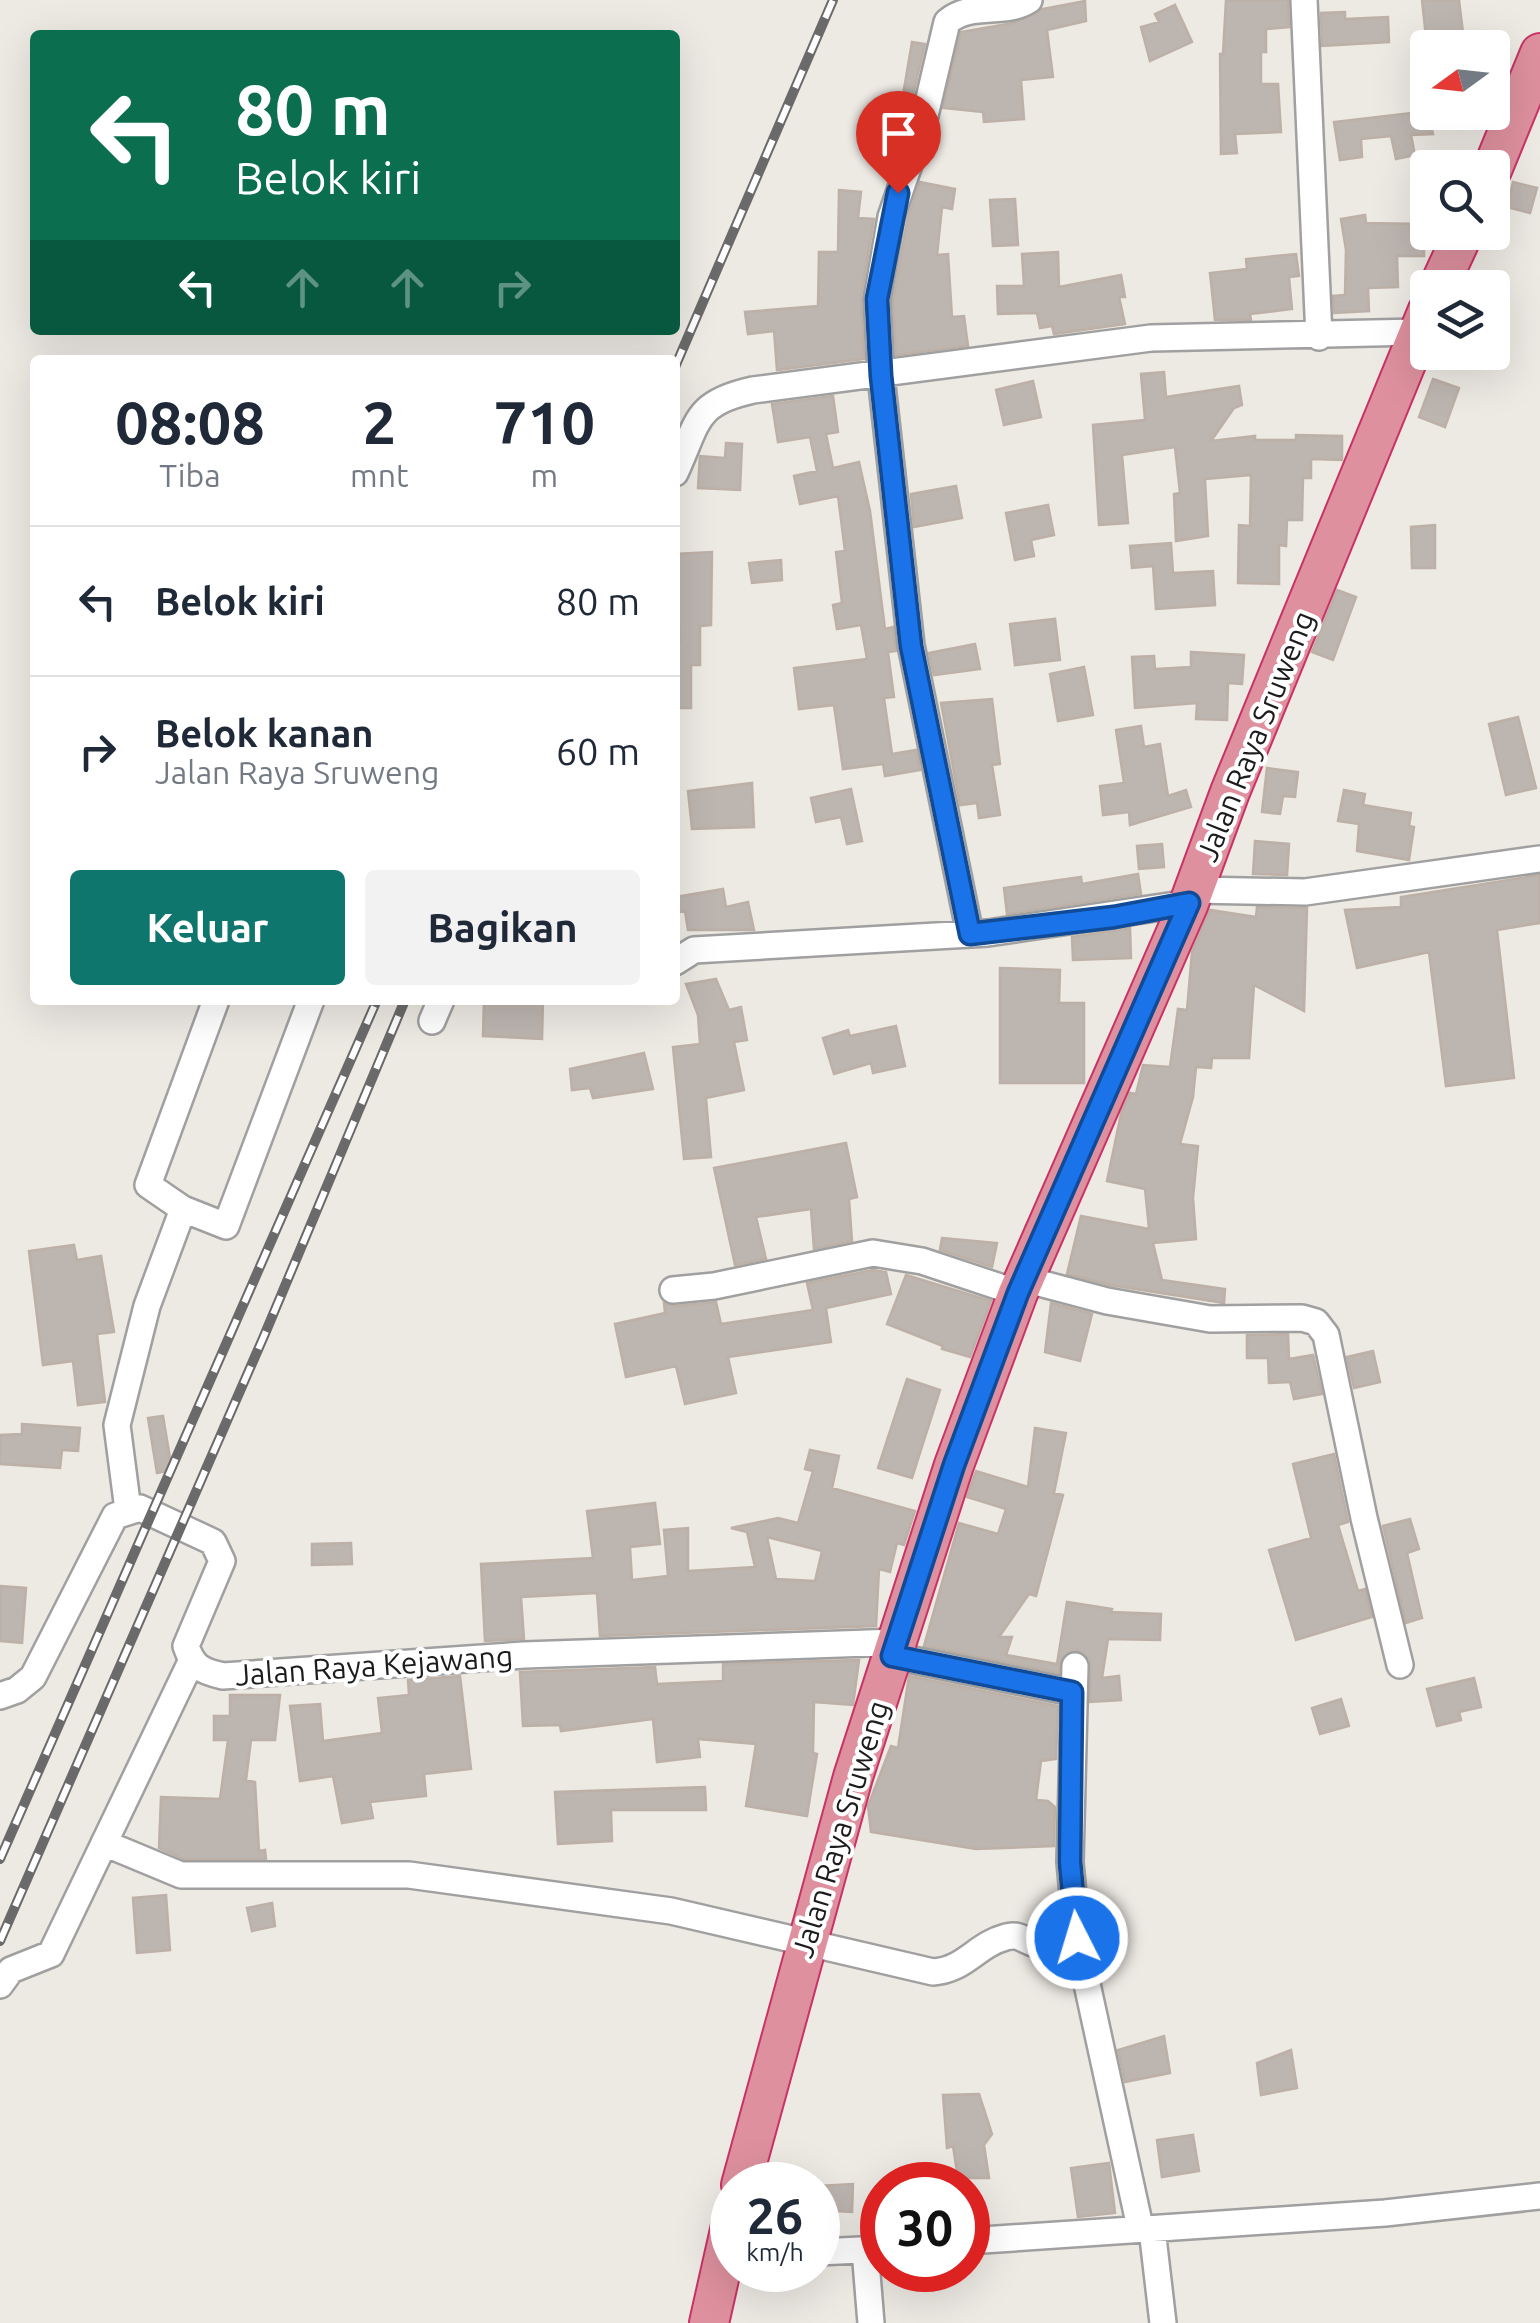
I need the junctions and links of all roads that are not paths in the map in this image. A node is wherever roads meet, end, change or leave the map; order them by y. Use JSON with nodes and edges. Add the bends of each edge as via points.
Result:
{"nodes":[{"id":1,"x":1030,"y":0,"type":"edge"},
{"id":2,"x":1304,"y":0,"type":"edge"},
{"id":3,"x":1540,"y":53,"type":"edge"},
{"id":4,"x":1500,"y":150,"type":"edge"},
{"id":5,"x":1410,"y":323,"type":"edge"},
{"id":6,"x":1318,"y":337,"type":"junction"},
{"id":7,"x":1410,"y":355,"type":"edge"},
{"id":8,"x":881,"y":376,"type":"junction"},
{"id":9,"x":680,"y":462,"type":"edge"},
{"id":10,"x":1540,"y":859,"type":"edge"},
{"id":11,"x":1191,"y":896,"type":"junction"},
{"id":12,"x":970,"y":934,"type":"junction"},
{"id":13,"x":680,"y":959,"type":"edge"},
{"id":14,"x":214,"y":1005,"type":"edge"},
{"id":15,"x":308,"y":1005,"type":"edge"},
{"id":16,"x":183,"y":1209,"type":"junction"},
{"id":17,"x":1021,"y":1286,"type":"junction"},
{"id":18,"x":673,"y":1290,"type":"dead end"},
{"id":19,"x":128,"y":1510,"type":"junction"},
{"id":20,"x":895,"y":1649,"type":"junction"},
{"id":21,"x":191,"y":1662,"type":"junction"},
{"id":22,"x":1400,"y":1665,"type":"dead end"},
{"id":23,"x":1074,"y":1666,"type":"dead end"},
{"id":24,"x":1072,"y":1692,"type":"junction"},
{"id":25,"x":0,"y":1696,"type":"edge"},
{"id":26,"x":104,"y":1842,"type":"junction"},
{"id":27,"x":1077,"y":1938,"type":"junction"},
{"id":28,"x":806,"y":1941,"type":"junction"},
{"id":29,"x":0,"y":1985,"type":"edge"},
{"id":30,"x":747,"y":2162,"type":"edge"},
{"id":31,"x":1540,"y":2196,"type":"edge"},
{"id":32,"x":1146,"y":2228,"type":"junction"},
{"id":33,"x":990,"y":2240,"type":"edge"},
{"id":34,"x":717,"y":2292,"type":"edge"},
{"id":35,"x":872,"y":2292,"type":"edge"},
{"id":36,"x":709,"y":2323,"type":"edge"},
{"id":37,"x":871,"y":2323,"type":"edge"},
{"id":38,"x":1163,"y":2323,"type":"edge"}],
"edges":[{"from":1,"to":8,"type":"street","via":[[982,7],[947,22],[923,124],[891,217],[877,299]]},
{"from":2,"to":6,"type":"street"},
{"from":3,"to":4,"type":"highway"},
{"from":5,"to":6,"type":"street"},
{"from":6,"to":8,"type":"street","via":[[1151,338]]},
{"from":7,"to":11,"type":"highway","name":"Jalan Raya Sruweng"},
{"from":8,"to":9,"type":"street","via":[[717,398],[702,413]]},
{"from":8,"to":12,"type":"street","via":[[911,646]]},
{"from":10,"to":11,"type":"street","via":[[1316,891]]},
{"from":11,"to":12,"type":"street","via":[[1114,917]]},
{"from":11,"to":17,"type":"highway","name":"Jalan Raya Sruweng"},
{"from":12,"to":13,"type":"street","via":[[694,950]]},
{"from":14,"to":16,"type":"street","via":[[148,1185]]},
{"from":15,"to":16,"type":"street","via":[[226,1226]]},
{"from":16,"to":19,"type":"street","via":[[147,1306],[117,1425]]},
{"from":17,"to":18,"type":"street","via":[[873,1253]]},
{"from":17,"to":20,"type":"highway","name":"Jalan Raya Sruweng"},
{"from":17,"to":22,"type":"street","via":[[1210,1319],[1316,1322],[1326,1335]]},
{"from":19,"to":21,"type":"street","name":"Jalan Raya Kejawang","via":[[151,1512],[219,1550],[222,1560],[186,1646]]},
{"from":19,"to":25,"type":"street","via":[[115,1516],[32,1677]]},
{"from":20,"to":21,"type":"street","name":"Jalan Raya Kejawang","via":[[524,1655],[222,1676]]},
{"from":20,"to":24,"type":"street","name":"Jalan Raya Kejawang"},
{"from":20,"to":28,"type":"highway","name":"Jalan Raya Sruweng"},
{"from":21,"to":26,"type":"street"},
{"from":23,"to":24,"type":"street"},
{"from":24,"to":27,"type":"street","via":[[1070,1862]]},
{"from":26,"to":28,"type":"street","via":[[181,1876],[409,1875],[671,1911]]},
{"from":26,"to":29,"type":"street","via":[[50,1954],[11,1970]]},
{"from":27,"to":28,"type":"street","via":[[1041,1944],[1007,1936],[964,1965],[933,1972]]},
{"from":27,"to":32,"type":"street"},
{"from":28,"to":30,"type":"highway","name":"Jalan Raya Sruweng"},
{"from":31,"to":32,"type":"street"},
{"from":32,"to":33,"type":"street"},
{"from":32,"to":38,"type":"street"},
{"from":34,"to":36,"type":"highway"},
{"from":35,"to":37,"type":"street"}]}
